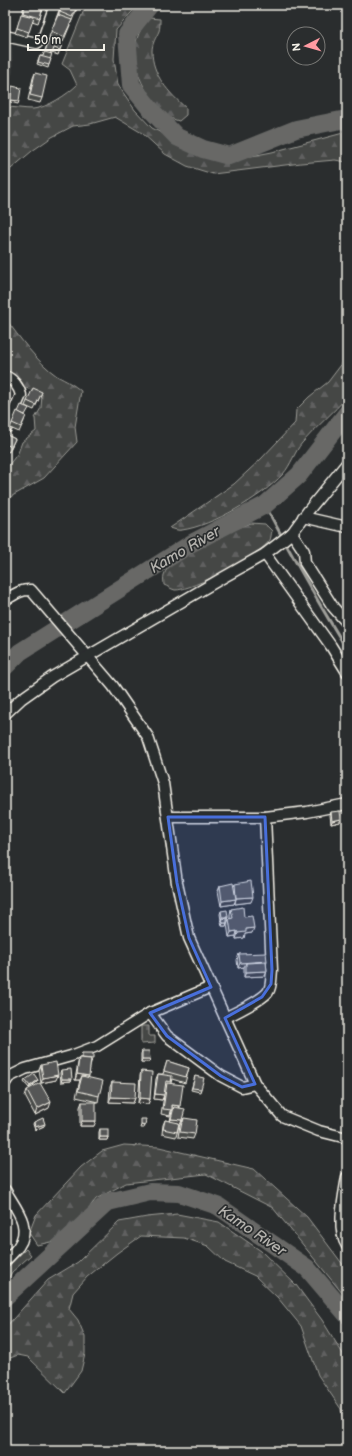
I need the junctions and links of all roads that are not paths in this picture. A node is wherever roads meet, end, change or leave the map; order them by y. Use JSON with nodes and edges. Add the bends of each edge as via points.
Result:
{"nodes":[{"id":1,"x":55,"y":5,"type":"edge"},
{"id":2,"x":5,"y":36,"type":"edge"},
{"id":3,"x":5,"y":376,"type":"edge"},
{"id":4,"x":7,"y":427,"type":"dead end"},
{"id":5,"x":347,"y":463,"type":"edge"},
{"id":6,"x":303,"y":517,"type":"junction"},
{"id":7,"x":347,"y":528,"type":"edge"},
{"id":8,"x":290,"y":535,"type":"junction"},
{"id":9,"x":265,"y":554,"type":"junction"},
{"id":10,"x":5,"y":600,"type":"edge"},
{"id":11,"x":347,"y":623,"type":"edge"},
{"id":12,"x":87,"y":656,"type":"junction"},
{"id":13,"x":347,"y":672,"type":"edge"},
{"id":14,"x":5,"y":714,"type":"edge"},
{"id":15,"x":347,"y":804,"type":"edge"},
{"id":16,"x":168,"y":817,"type":"junction"},
{"id":17,"x":265,"y":817,"type":"junction"},
{"id":18,"x":211,"y":987,"type":"junction"},
{"id":19,"x":150,"y":1013,"type":"junction"},
{"id":20,"x":225,"y":1018,"type":"junction"},
{"id":21,"x":6,"y":1077,"type":"edge"},
{"id":22,"x":255,"y":1084,"type":"junction"},
{"id":23,"x":347,"y":1138,"type":"edge"},
{"id":24,"x":347,"y":1177,"type":"edge"},
{"id":25,"x":5,"y":1190,"type":"edge"},
{"id":26,"x":347,"y":1246,"type":"edge"},
{"id":27,"x":5,"y":1261,"type":"edge"}],
"edges":[{"from":1,"to":2,"type":"street","via":[[44,36],[37,43]]},
{"from":3,"to":4,"type":"street","via":[[9,377],[21,395]]},
{"from":5,"to":6,"type":"street"},
{"from":6,"to":7,"type":"street"},
{"from":6,"to":8,"type":"street"},
{"from":8,"to":9,"type":"street"},
{"from":8,"to":11,"type":"street","via":[[304,551],[305,563],[333,607]]},
{"from":9,"to":12,"type":"street"},
{"from":9,"to":13,"type":"street","via":[[332,646]]},
{"from":10,"to":12,"type":"street","via":[[19,592],[31,590]]},
{"from":12,"to":14,"type":"street","via":[[52,677]]},
{"from":12,"to":16,"type":"street","via":[[113,686],[148,737],[163,783]]},
{"from":15,"to":17,"type":"street"},
{"from":16,"to":17,"type":"street"},
{"from":16,"to":18,"type":"street","via":[[176,883],[189,938]]},
{"from":17,"to":20,"type":"street","via":[[271,984],[262,997]]},
{"from":18,"to":19,"type":"street"},
{"from":18,"to":20,"type":"street"},
{"from":19,"to":21,"type":"street","via":[[98,1046]]},
{"from":19,"to":22,"type":"street","via":[[167,1036],[221,1076],[242,1087]]},
{"from":20,"to":22,"type":"street"},
{"from":22,"to":23,"type":"street","via":[[282,1116],[319,1131]]},
{"from":24,"to":26,"type":"street","via":[[342,1205],[342,1231]]},
{"from":25,"to":27,"type":"street","via":[[23,1220],[24,1235],[18,1247]]}]}
